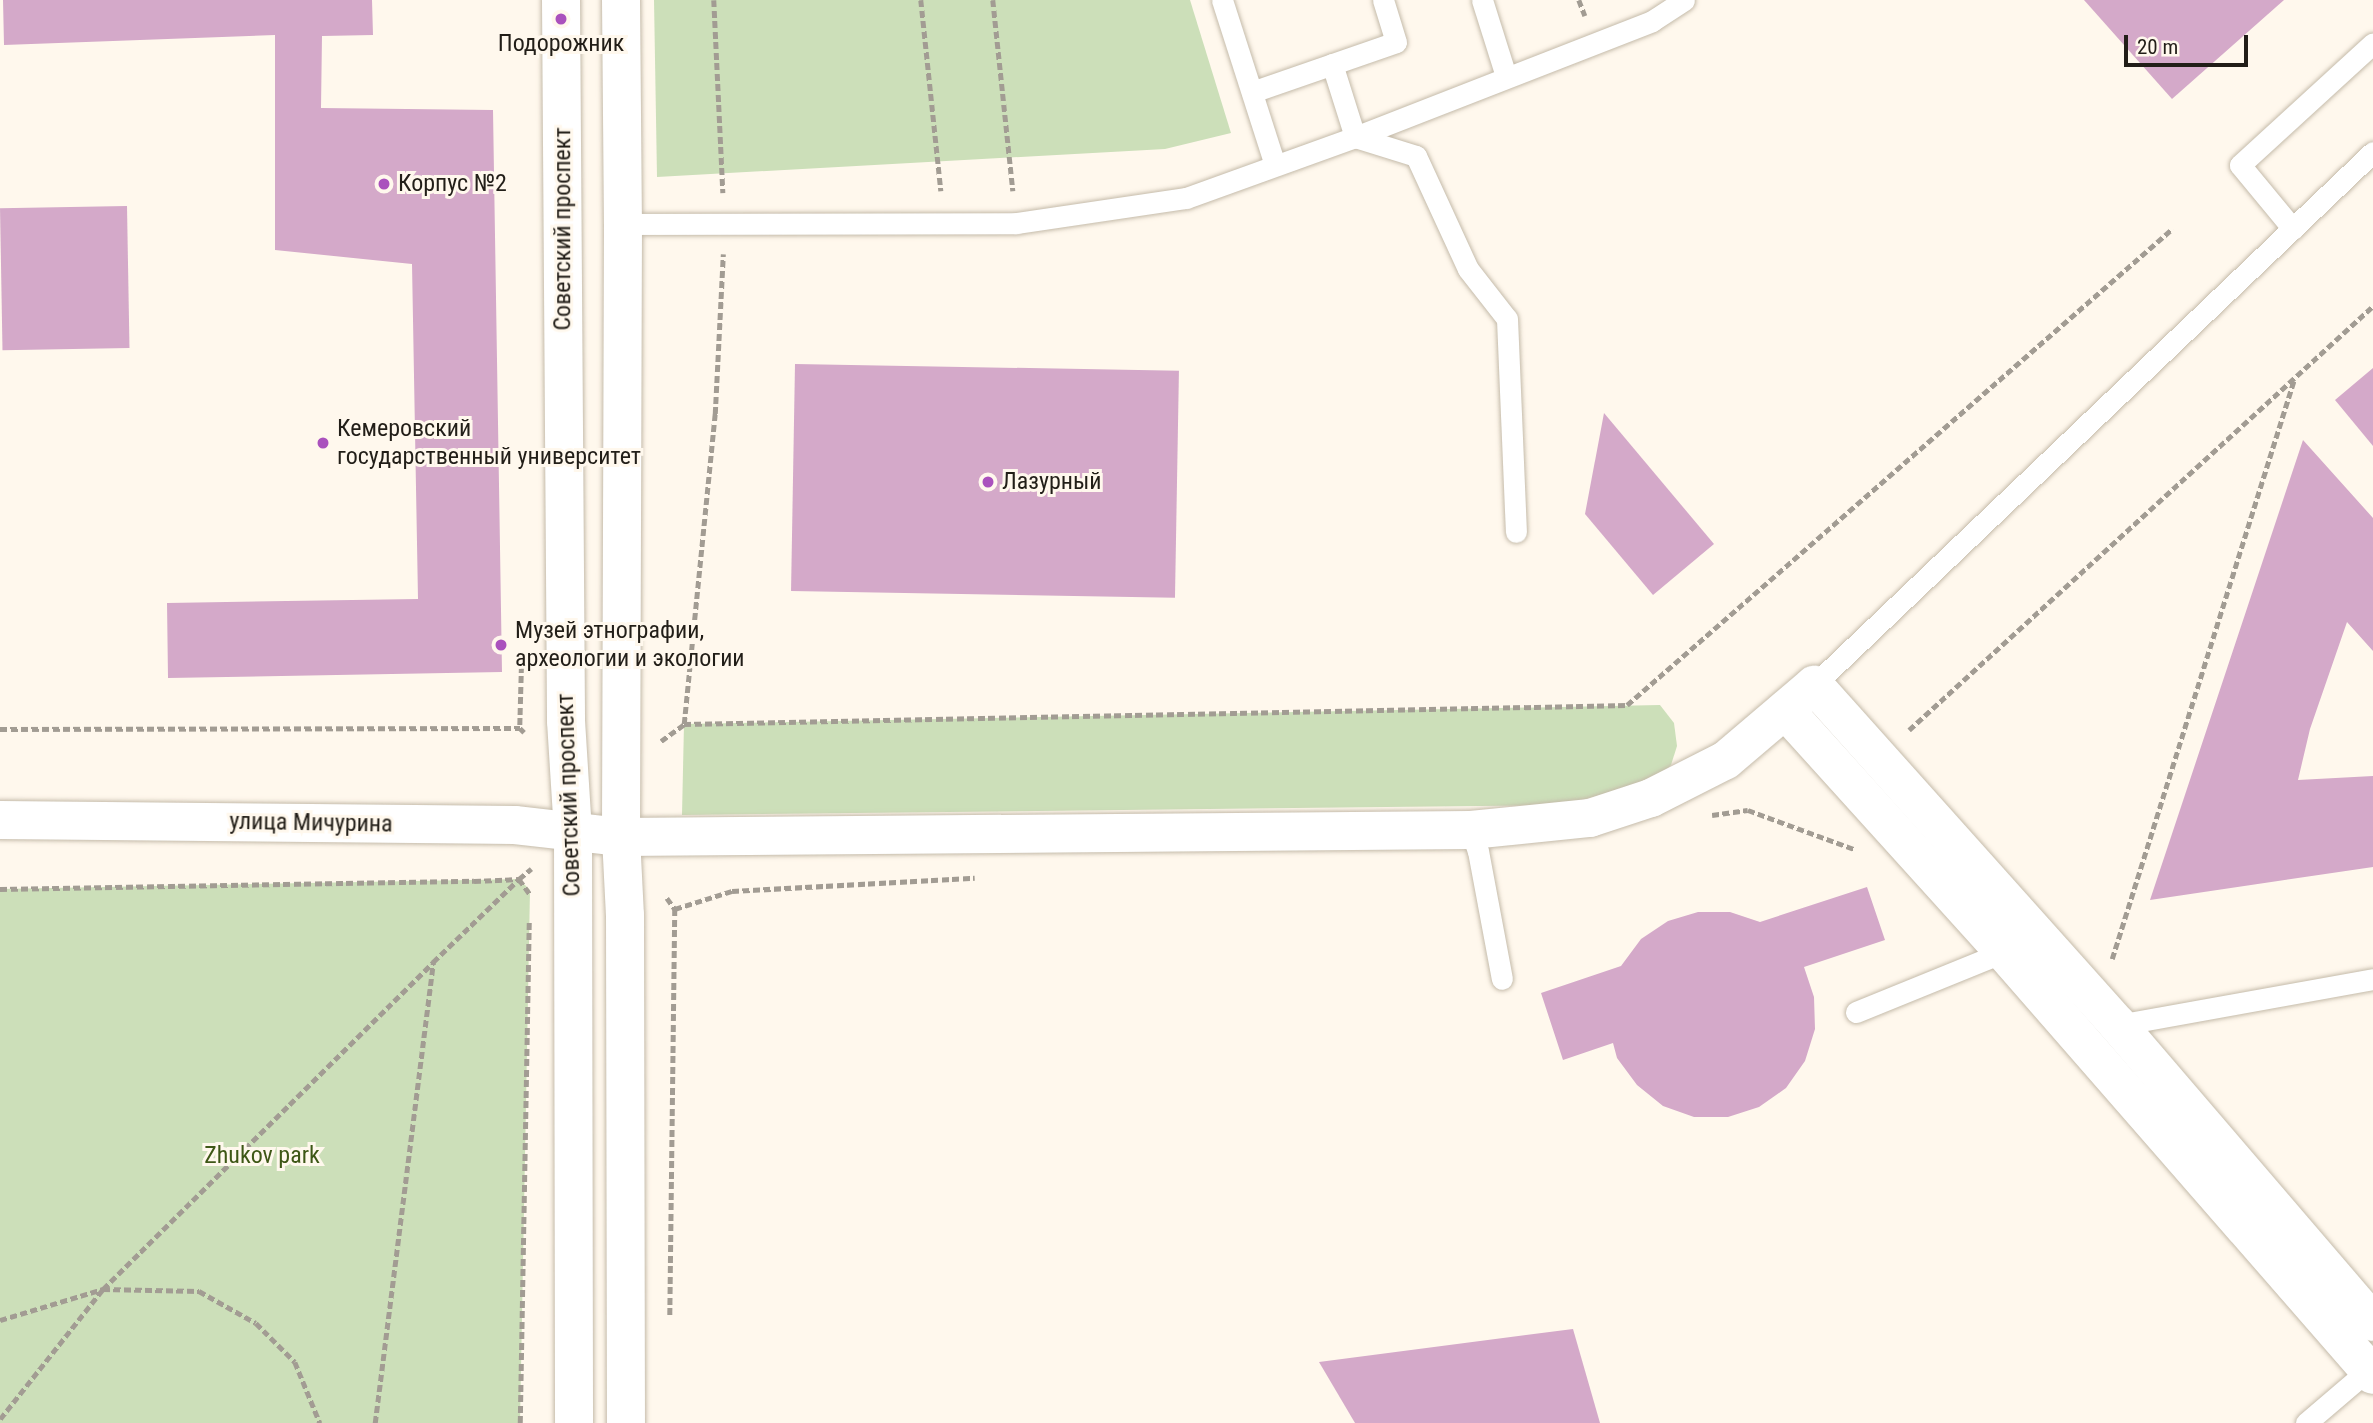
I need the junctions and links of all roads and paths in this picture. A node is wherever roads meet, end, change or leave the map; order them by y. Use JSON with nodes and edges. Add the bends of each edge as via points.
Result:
{"nodes":[{"id":1,"x":561,"y":0,"type":"edge"},
{"id":2,"x":621,"y":0,"type":"edge"},
{"id":3,"x":714,"y":0,"type":"edge"},
{"id":4,"x":921,"y":0,"type":"edge"},
{"id":5,"x":993,"y":0,"type":"edge"},
{"id":6,"x":1222,"y":0,"type":"edge"},
{"id":7,"x":1382,"y":0,"type":"edge"},
{"id":8,"x":1482,"y":0,"type":"edge"},
{"id":9,"x":1684,"y":0,"type":"edge"},
{"id":10,"x":2373,"y":43,"type":"edge"},
{"id":11,"x":1332,"y":64,"type":"junction"},
{"id":12,"x":1506,"y":76,"type":"junction"},
{"id":13,"x":1251,"y":92,"type":"junction"},
{"id":14,"x":1355,"y":137,"type":"junction"},
{"id":15,"x":2373,"y":152,"type":"edge"},
{"id":16,"x":1275,"y":166,"type":"junction"},
{"id":17,"x":724,"y":223,"type":"junction"},
{"id":18,"x":944,"y":223,"type":"junction"},
{"id":19,"x":1016,"y":223,"type":"junction"},
{"id":20,"x":623,"y":224,"type":"junction"},
{"id":21,"x":2172,"y":229,"type":"dead end"},
{"id":22,"x":2293,"y":229,"type":"junction"},
{"id":23,"x":2373,"y":306,"type":"edge"},
{"id":24,"x":2295,"y":377,"type":"junction"},
{"id":25,"x":1516,"y":532,"type":"dead end"},
{"id":26,"x":1814,"y":685,"type":"junction"},
{"id":27,"x":1785,"y":710,"type":"junction"},
{"id":28,"x":520,"y":727,"type":"dead end"},
{"id":29,"x":0,"y":729,"type":"edge"},
{"id":30,"x":1906,"y":733,"type":"dead end"},
{"id":31,"x":0,"y":820,"type":"edge"},
{"id":32,"x":1471,"y":830,"type":"junction"},
{"id":33,"x":573,"y":832,"type":"junction"},
{"id":34,"x":621,"y":837,"type":"junction"},
{"id":35,"x":519,"y":879,"type":"junction"},
{"id":36,"x":0,"y":889,"type":"edge"},
{"id":37,"x":529,"y":903,"type":"dead end"},
{"id":38,"x":675,"y":909,"type":"dead end"},
{"id":39,"x":529,"y":917,"type":"dead end"},
{"id":40,"x":2004,"y":951,"type":"junction"},
{"id":41,"x":433,"y":962,"type":"junction"},
{"id":42,"x":2109,"y":966,"type":"dead end"},
{"id":43,"x":1502,"y":979,"type":"dead end"},
{"id":44,"x":2373,"y":979,"type":"edge"},
{"id":45,"x":1856,"y":1012,"type":"dead end"},
{"id":46,"x":2118,"y":1025,"type":"junction"},
{"id":47,"x":103,"y":1289,"type":"junction"},
{"id":48,"x":0,"y":1320,"type":"edge"},
{"id":49,"x":2373,"y":1322,"type":"edge"},
{"id":50,"x":670,"y":1326,"type":"dead end"},
{"id":51,"x":2370,"y":1372,"type":"edge"},
{"id":52,"x":0,"y":1419,"type":"edge"},
{"id":53,"x":320,"y":1423,"type":"edge"},
{"id":54,"x":375,"y":1423,"type":"edge"},
{"id":55,"x":520,"y":1423,"type":"edge"},
{"id":56,"x":574,"y":1423,"type":"edge"},
{"id":57,"x":626,"y":1423,"type":"edge"},
{"id":58,"x":2306,"y":1423,"type":"edge"}],
"edges":[{"from":1,"to":33,"type":"main road","name":"Советский проспект","via":[[566,721]]},
{"from":2,"to":20,"type":"main road","name":"Советский проспект"},
{"from":3,"to":17,"type":"path"},
{"from":4,"to":18,"type":"path"},
{"from":5,"to":19,"type":"path"},
{"from":6,"to":13,"type":"lane"},
{"from":7,"to":11,"type":"lane","via":[[1396,42]]},
{"from":8,"to":12,"type":"lane"},
{"from":9,"to":12,"type":"lane","via":[[1652,21]]},
{"from":10,"to":22,"type":"lane","via":[[2240,165]]},
{"from":11,"to":13,"type":"lane"},
{"from":11,"to":14,"type":"lane"},
{"from":12,"to":14,"type":"lane"},
{"from":13,"to":16,"type":"lane"},
{"from":14,"to":16,"type":"lane"},
{"from":14,"to":25,"type":"lane","via":[[1416,156],[1468,269],[1507,319]]},
{"from":15,"to":22,"type":"lane"},
{"from":16,"to":19,"type":"lane","via":[[1186,198]]},
{"from":17,"to":18,"type":"lane"},
{"from":17,"to":20,"type":"lane"},
{"from":17,"to":21,"type":"path","via":[[715,414],[684,724],[1628,705]]},
{"from":18,"to":19,"type":"lane"},
{"from":20,"to":34,"type":"main road","name":"Советский проспект"},
{"from":22,"to":26,"type":"lane"},
{"from":23,"to":24,"type":"path"},
{"from":24,"to":30,"type":"path"},
{"from":24,"to":42,"type":"path"},
{"from":26,"to":27,"type":"main road","name":"улица Мичурина"},
{"from":26,"to":46,"type":"main road"},
{"from":27,"to":32,"type":"main road","name":"улица Мичурина","via":[[1726,760],[1651,798],[1590,818]]},
{"from":27,"to":40,"type":"main road"},
{"from":28,"to":29,"type":"path"},
{"from":31,"to":33,"type":"main road","name":"улица Мичурина","via":[[515,825]]},
{"from":32,"to":34,"type":"main road","name":"улица Мичурина"},
{"from":32,"to":43,"type":"lane"},
{"from":33,"to":34,"type":"main road","name":"улица Мичурина"},
{"from":33,"to":56,"type":"main road","name":"Советский проспект"},
{"from":34,"to":57,"type":"main road","name":"Советский проспект"},
{"from":35,"to":36,"type":"path"},
{"from":35,"to":37,"type":"path","via":[[530,890]]},
{"from":35,"to":41,"type":"path"},
{"from":38,"to":50,"type":"path"},
{"from":39,"to":55,"type":"path"},
{"from":40,"to":45,"type":"lane"},
{"from":40,"to":51,"type":"main road"},
{"from":41,"to":47,"type":"path"},
{"from":41,"to":54,"type":"path"},
{"from":44,"to":46,"type":"lane"},
{"from":46,"to":49,"type":"main road"},
{"from":47,"to":48,"type":"path"},
{"from":47,"to":52,"type":"path"},
{"from":47,"to":53,"type":"path","via":[[199,1291],[256,1323],[295,1362]]},
{"from":51,"to":58,"type":"lane"}]}
